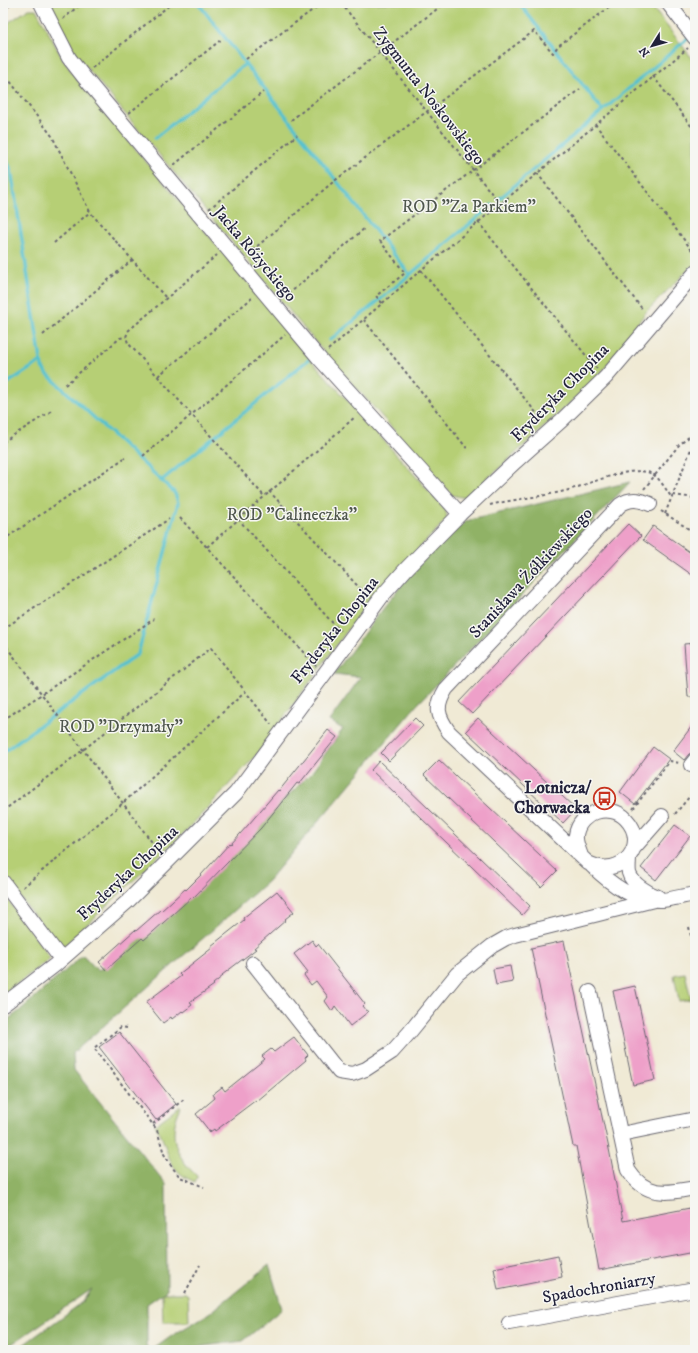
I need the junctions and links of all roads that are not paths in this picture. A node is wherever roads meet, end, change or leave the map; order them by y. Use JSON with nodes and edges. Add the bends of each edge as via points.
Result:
{"nodes":[{"id":1,"x":41,"y":3,"type":"edge"},
{"id":2,"x":668,"y":3,"type":"edge"},
{"id":3,"x":695,"y":38,"type":"edge"},
{"id":4,"x":695,"y":273,"type":"edge"},
{"id":5,"x":650,"y":504,"type":"road end"},
{"id":6,"x":464,"y":511,"type":"junction"},
{"id":7,"x":669,"y":815,"type":"road end"},
{"id":8,"x":631,"y":853,"type":"junction"},
{"id":9,"x":585,"y":860,"type":"junction"},
{"id":10,"x":3,"y":882,"type":"edge"},
{"id":11,"x":695,"y":894,"type":"edge"},
{"id":12,"x":659,"y":900,"type":"junction"},
{"id":13,"x":61,"y":959,"type":"junction"},
{"id":14,"x":253,"y":963,"type":"dead end"},
{"id":15,"x":590,"y":992,"type":"dead end"},
{"id":16,"x":3,"y":1005,"type":"edge"},
{"id":17,"x":695,"y":1119,"type":"edge"},
{"id":18,"x":621,"y":1134,"type":"junction"},
{"id":19,"x":695,"y":1188,"type":"edge"},
{"id":20,"x":695,"y":1289,"type":"edge"},
{"id":21,"x":509,"y":1323,"type":"dead end"}],
"edges":[{"from":1,"to":6,"type":"street","name":"Jacka Różyckiego","via":[[70,58],[83,76],[319,358]]},
{"from":2,"to":3,"type":"street"},
{"from":4,"to":6,"type":"street","name":"Fryderyka Chopina","via":[[606,377]]},
{"from":5,"to":9,"type":"street","name":"Stanisława Żółkiewskiego","via":[[636,499],[626,500],[620,505],[446,689],[438,709],[449,732]]},
{"from":6,"to":13,"type":"street","name":"Fryderyka Chopina","via":[[382,596],[236,793],[126,902]]},
{"from":7,"to":8,"type":"street"},
{"from":8,"to":9,"type":"street","via":[[623,863],[605,869]]},
{"from":8,"to":9,"type":"street","via":[[635,841],[634,831],[626,818],[615,811],[605,810],[587,816],[578,829],[576,844]]},
{"from":8,"to":12,"type":"street","via":[[629,873],[634,882]]},
{"from":9,"to":12,"type":"street","via":[[623,892]]},
{"from":10,"to":13,"type":"street"},
{"from":11,"to":12,"type":"street"},
{"from":12,"to":14,"type":"street","via":[[515,935],[497,943],[457,974],[392,1052],[366,1069],[352,1074],[340,1072]]},
{"from":13,"to":16,"type":"street","name":"Fryderyka Chopina"},
{"from":15,"to":18,"type":"street"},
{"from":17,"to":18,"type":"street"},
{"from":18,"to":19,"type":"street","via":[[628,1170],[643,1186],[661,1193]]},
{"from":20,"to":21,"type":"street","name":"Spadochroniarzy"}]}
